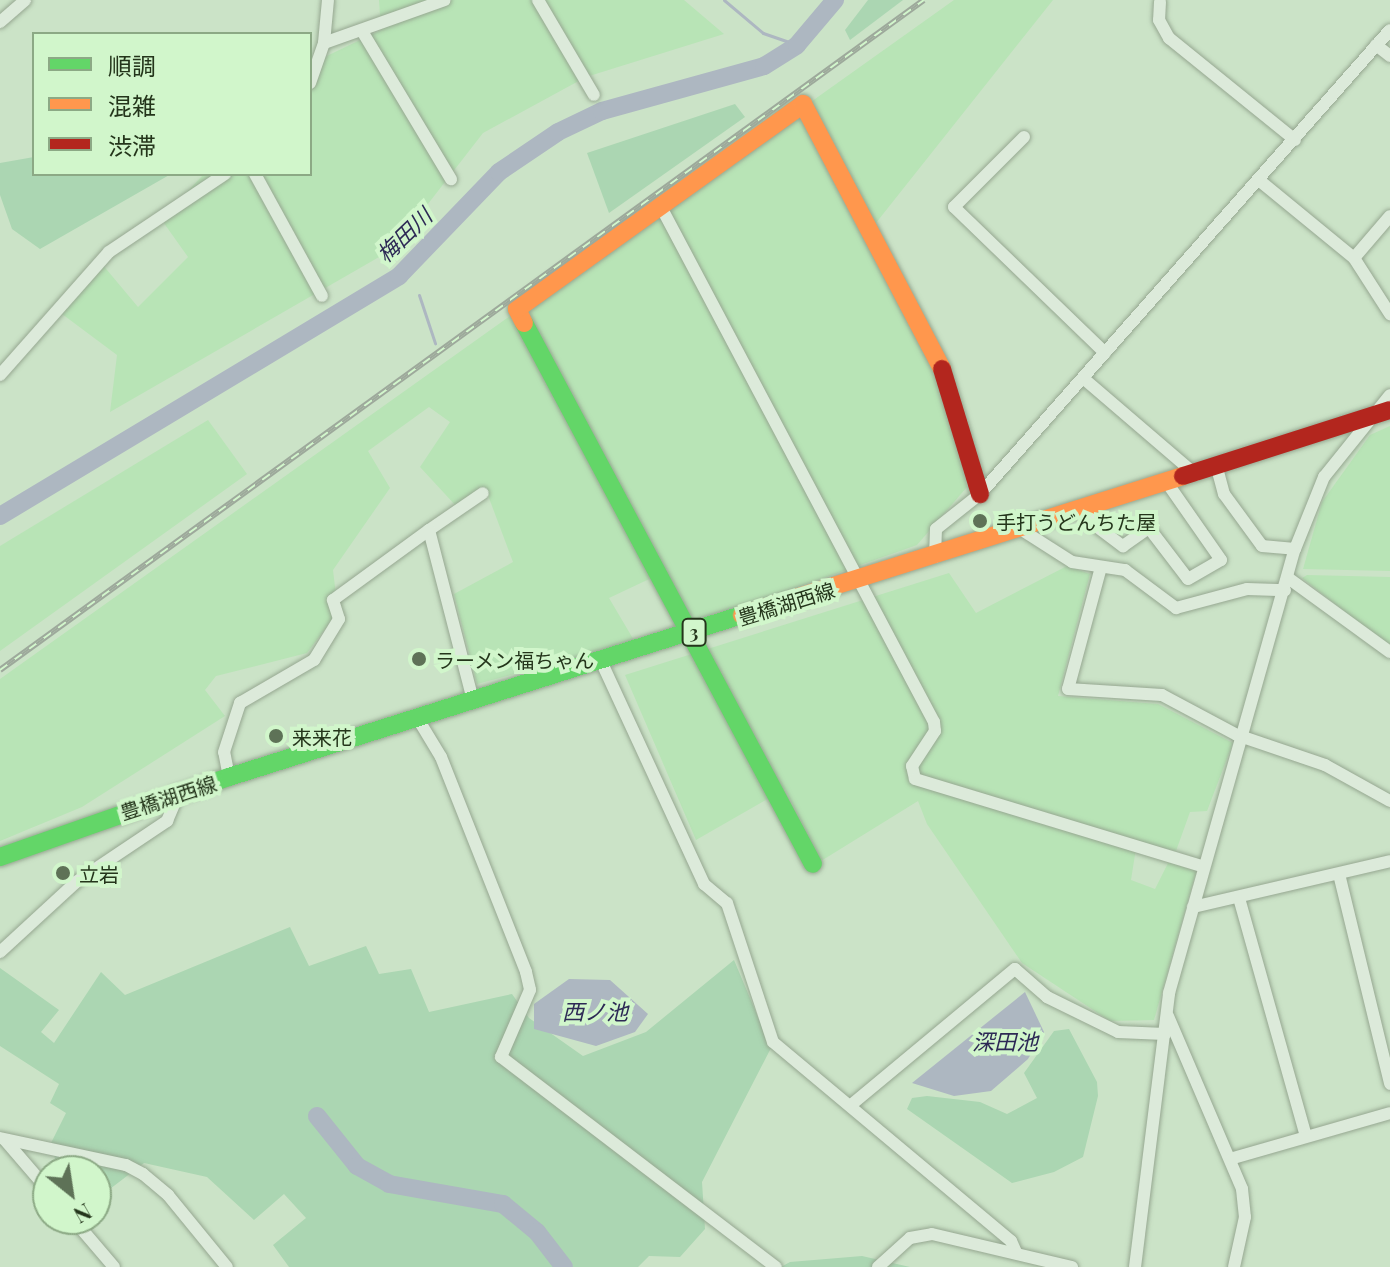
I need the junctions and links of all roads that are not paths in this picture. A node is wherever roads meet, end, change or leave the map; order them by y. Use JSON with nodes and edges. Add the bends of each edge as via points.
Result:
{"nodes":[{"id":1,"x":25,"y":0,"type":"edge"},
{"id":2,"x":328,"y":0,"type":"edge"},
{"id":3,"x":445,"y":0,"type":"edge"},
{"id":4,"x":538,"y":0,"type":"edge"},
{"id":5,"x":1160,"y":2,"type":"dead end"},
{"id":6,"x":0,"y":22,"type":"edge"},
{"id":7,"x":1390,"y":30,"type":"edge"},
{"id":8,"x":362,"y":31,"type":"junction"},
{"id":9,"x":324,"y":43,"type":"junction"},
{"id":10,"x":1376,"y":45,"type":"junction"},
{"id":11,"x":1390,"y":56,"type":"edge"},
{"id":12,"x":312,"y":77,"type":"edge"},
{"id":13,"x":594,"y":95,"type":"dead end"},
{"id":14,"x":1024,"y":137,"type":"dead end"},
{"id":15,"x":1295,"y":140,"type":"junction"},
{"id":16,"x":222,"y":176,"type":"edge"},
{"id":17,"x":256,"y":176,"type":"edge"},
{"id":18,"x":451,"y":179,"type":"dead end"},
{"id":19,"x":1260,"y":181,"type":"junction"},
{"id":20,"x":660,"y":205,"type":"junction"},
{"id":21,"x":1390,"y":216,"type":"edge"},
{"id":22,"x":1354,"y":258,"type":"junction"},
{"id":23,"x":322,"y":296,"type":"dead end"},
{"id":24,"x":1390,"y":314,"type":"edge"},
{"id":25,"x":1105,"y":353,"type":"junction"},
{"id":26,"x":0,"y":375,"type":"edge"},
{"id":27,"x":1083,"y":378,"type":"junction"},
{"id":28,"x":1390,"y":395,"type":"edge"},
{"id":29,"x":1390,"y":410,"type":"edge"},
{"id":30,"x":1369,"y":416,"type":"junction"},
{"id":31,"x":1217,"y":468,"type":"junction"},
{"id":32,"x":1196,"y":475,"type":"junction"},
{"id":33,"x":1168,"y":484,"type":"junction"},
{"id":34,"x":483,"y":493,"type":"dead end"},
{"id":35,"x":980,"y":494,"type":"junction"},
{"id":36,"x":1088,"y":509,"type":"junction"},
{"id":37,"x":429,"y":530,"type":"junction"},
{"id":38,"x":1022,"y":530,"type":"junction"},
{"id":39,"x":1295,"y":549,"type":"junction"},
{"id":40,"x":935,"y":557,"type":"junction"},
{"id":41,"x":1101,"y":567,"type":"junction"},
{"id":42,"x":860,"y":580,"type":"junction"},
{"id":43,"x":1286,"y":584,"type":"junction"},
{"id":44,"x":692,"y":632,"type":"junction"},
{"id":45,"x":1390,"y":652,"type":"edge"},
{"id":46,"x":601,"y":661,"type":"junction"},
{"id":47,"x":473,"y":700,"type":"junction"},
{"id":48,"x":418,"y":719,"type":"junction"},
{"id":49,"x":1245,"y":736,"type":"junction"},
{"id":50,"x":229,"y":777,"type":"junction"},
{"id":51,"x":179,"y":793,"type":"junction"},
{"id":52,"x":1390,"y":801,"type":"edge"},
{"id":53,"x":0,"y":857,"type":"edge"},
{"id":54,"x":1390,"y":861,"type":"edge"},
{"id":55,"x":813,"y":864,"type":"dead end"},
{"id":56,"x":1204,"y":867,"type":"junction"},
{"id":57,"x":1339,"y":874,"type":"junction"},
{"id":58,"x":1239,"y":898,"type":"junction"},
{"id":59,"x":1193,"y":907,"type":"junction"},
{"id":60,"x":0,"y":952,"type":"edge"},
{"id":61,"x":1168,"y":1016,"type":"junction"},
{"id":62,"x":1165,"y":1034,"type":"junction"},
{"id":63,"x":1390,"y":1084,"type":"edge"},
{"id":64,"x":851,"y":1105,"type":"junction"},
{"id":65,"x":1390,"y":1113,"type":"edge"},
{"id":66,"x":1306,"y":1136,"type":"junction"},
{"id":67,"x":2,"y":1139,"type":"edge"},
{"id":68,"x":1233,"y":1158,"type":"junction"},
{"id":69,"x":32,"y":1172,"type":"edge"},
{"id":70,"x":87,"y":1235,"type":"edge"},
{"id":71,"x":1016,"y":1252,"type":"junction"},
{"id":72,"x":114,"y":1267,"type":"edge"},
{"id":73,"x":227,"y":1267,"type":"edge"},
{"id":74,"x":776,"y":1267,"type":"edge"},
{"id":75,"x":878,"y":1267,"type":"edge"},
{"id":76,"x":1072,"y":1267,"type":"edge"},
{"id":77,"x":1135,"y":1267,"type":"edge"},
{"id":78,"x":1234,"y":1267,"type":"edge"}],
"edges":[{"from":1,"to":6,"type":"street"},
{"from":2,"to":9,"type":"street"},
{"from":3,"to":8,"type":"street"},
{"from":4,"to":13,"type":"street"},
{"from":5,"to":15,"type":"street","via":[[1159,20],[1169,38]]},
{"from":7,"to":10,"type":"street"},
{"from":8,"to":9,"type":"street"},
{"from":8,"to":18,"type":"street"},
{"from":9,"to":12,"type":"street"},
{"from":10,"to":11,"type":"street"},
{"from":10,"to":15,"type":"street"},
{"from":14,"to":25,"type":"street","via":[[954,207]]},
{"from":15,"to":19,"type":"street"},
{"from":16,"to":26,"type":"street","via":[[109,252]]},
{"from":17,"to":23,"type":"street"},
{"from":19,"to":22,"type":"street"},
{"from":19,"to":25,"type":"street"},
{"from":20,"to":35,"type":"main road","via":[[803,104],[940,363]]},
{"from":20,"to":42,"type":"street"},
{"from":20,"to":44,"type":"main road","via":[[517,309]]},
{"from":21,"to":22,"type":"street"},
{"from":22,"to":24,"type":"street"},
{"from":25,"to":27,"type":"street"},
{"from":27,"to":32,"type":"street"},
{"from":27,"to":35,"type":"street"},
{"from":28,"to":30,"type":"street"},
{"from":29,"to":30,"type":"main road","name":"豊橋湖西線","number":"3"},
{"from":30,"to":31,"type":"main road","name":"豊橋湖西線","number":"3"},
{"from":30,"to":39,"type":"street","via":[[1324,477]]},
{"from":31,"to":32,"type":"main road","name":"豊橋湖西線","number":"3"},
{"from":31,"to":39,"type":"street","via":[[1224,494],[1262,546]]},
{"from":32,"to":33,"type":"main road","name":"豊橋湖西線","number":"3"},
{"from":33,"to":36,"type":"main road","name":"豊橋湖西線","number":"3"},
{"from":33,"to":36,"type":"street","via":[[1221,560],[1188,579],[1149,528],[1123,546],[1092,523]]},
{"from":34,"to":37,"type":"street"},
{"from":35,"to":40,"type":"street","via":[[936,529]]},
{"from":36,"to":38,"type":"main road","name":"豊橋湖西線","number":"3"},
{"from":37,"to":47,"type":"street"},
{"from":37,"to":50,"type":"street","via":[[333,600],[339,619],[314,660],[240,703],[224,752]]},
{"from":38,"to":40,"type":"main road","name":"豊橋湖西線","number":"3"},
{"from":38,"to":41,"type":"street","via":[[1050,553]]},
{"from":39,"to":43,"type":"street"},
{"from":40,"to":42,"type":"main road","name":"豊橋湖西線","number":"3"},
{"from":41,"to":43,"type":"street","via":[[1125,570],[1176,608]]},
{"from":41,"to":49,"type":"street","via":[[1068,689],[1162,695]]},
{"from":42,"to":44,"type":"main road","name":"豊橋湖西線","number":"3"},
{"from":42,"to":56,"type":"street","via":[[934,722],[935,731],[912,766],[915,779]]},
{"from":43,"to":45,"type":"street"},
{"from":43,"to":49,"type":"street"},
{"from":44,"to":46,"type":"main road","name":"豊橋湖西線","number":"3"},
{"from":44,"to":55,"type":"main road"},
{"from":46,"to":47,"type":"main road","name":"豊橋湖西線","number":"3"},
{"from":46,"to":64,"type":"street","via":[[704,884],[727,903],[773,1042]]},
{"from":47,"to":48,"type":"main road","name":"豊橋湖西線","number":"3"},
{"from":48,"to":50,"type":"main road","name":"豊橋湖西線","number":"3"},
{"from":48,"to":74,"type":"street","via":[[441,757],[526,972],[530,990],[501,1057]]},
{"from":49,"to":52,"type":"street","via":[[1325,765]]},
{"from":49,"to":56,"type":"street"},
{"from":50,"to":51,"type":"main road","name":"豊橋湖西線","number":"3"},
{"from":51,"to":53,"type":"main road","name":"豊橋湖西線","number":"3"},
{"from":51,"to":60,"type":"street","via":[[167,821],[76,882]]},
{"from":54,"to":57,"type":"street"},
{"from":56,"to":59,"type":"street"},
{"from":57,"to":58,"type":"street"},
{"from":57,"to":63,"type":"street"},
{"from":58,"to":59,"type":"street"},
{"from":58,"to":66,"type":"street"},
{"from":59,"to":61,"type":"street"},
{"from":61,"to":62,"type":"street"},
{"from":61,"to":68,"type":"street"},
{"from":62,"to":64,"type":"street","via":[[1118,1032],[1047,997],[1015,969]]},
{"from":62,"to":77,"type":"street"},
{"from":64,"to":71,"type":"street"},
{"from":65,"to":66,"type":"street"},
{"from":66,"to":68,"type":"street"},
{"from":67,"to":69,"type":"street"},
{"from":67,"to":73,"type":"street","via":[[126,1165],[143,1174],[168,1195]]},
{"from":68,"to":78,"type":"street","via":[[1245,1217]]},
{"from":70,"to":72,"type":"street"},
{"from":71,"to":75,"type":"street","via":[[932,1234],[910,1238]]},
{"from":71,"to":76,"type":"street"}]}
